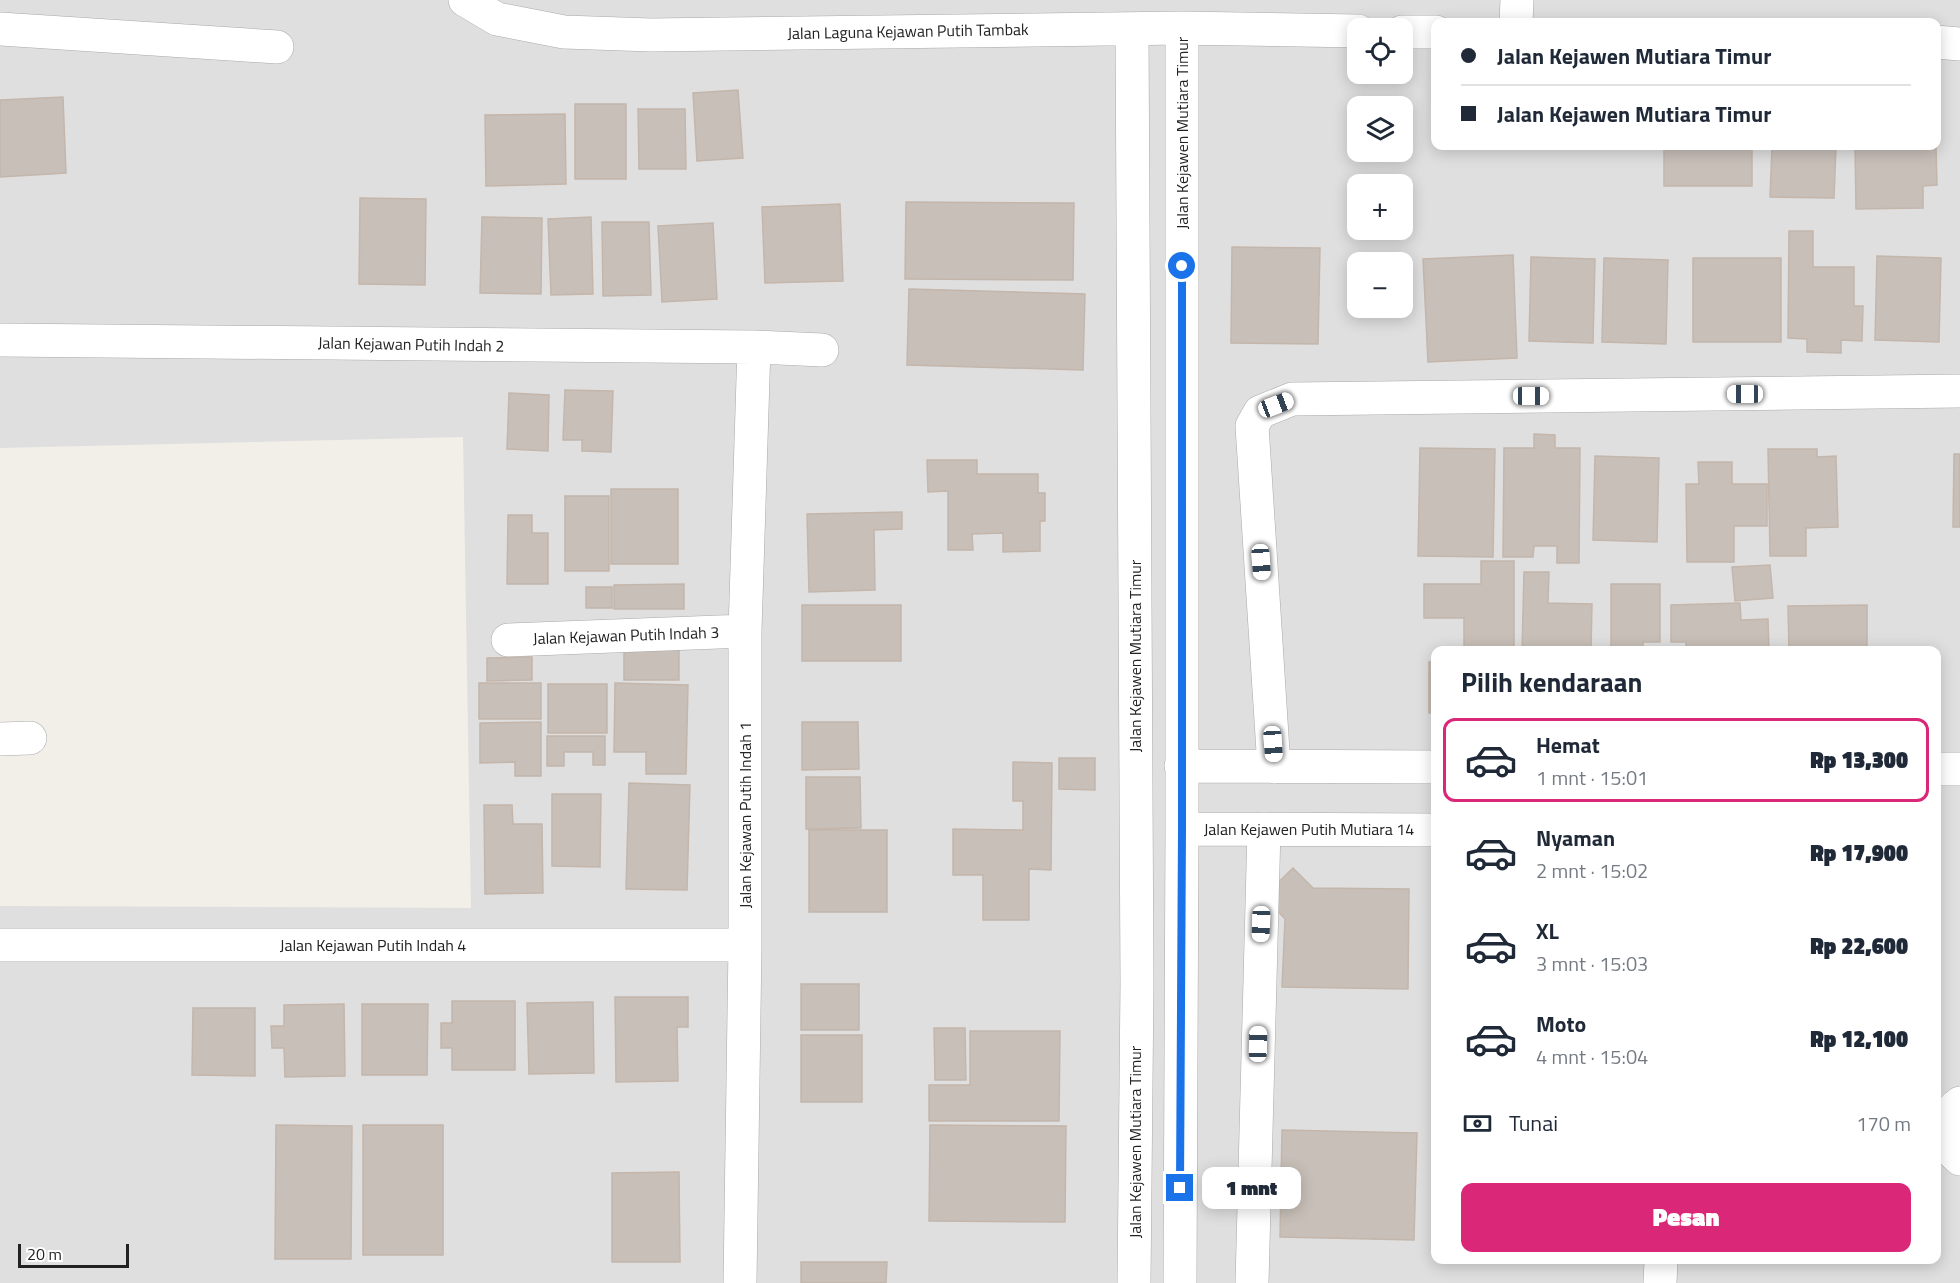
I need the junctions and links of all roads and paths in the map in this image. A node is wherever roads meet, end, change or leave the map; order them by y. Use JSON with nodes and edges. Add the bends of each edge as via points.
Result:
{"nodes":[{"id":1,"x":465,"y":0,"type":"edge"},
{"id":2,"x":1516,"y":0,"type":"edge"},
{"id":3,"x":1516,"y":18,"type":"edge"},
{"id":4,"x":1182,"y":28,"type":"junction"},
{"id":5,"x":0,"y":29,"type":"edge"},
{"id":6,"x":1132,"y":29,"type":"junction"},
{"id":7,"x":1347,"y":31,"type":"edge"},
{"id":8,"x":1413,"y":32,"type":"edge"},
{"id":9,"x":1431,"y":32,"type":"edge"},
{"id":10,"x":1941,"y":42,"type":"edge"},
{"id":11,"x":1960,"y":44,"type":"edge"},
{"id":12,"x":277,"y":47,"type":"dead end"},
{"id":13,"x":0,"y":340,"type":"edge"},
{"id":14,"x":754,"y":347,"type":"junction"},
{"id":15,"x":822,"y":350,"type":"dead end"},
{"id":16,"x":1960,"y":392,"type":"edge"},
{"id":17,"x":745,"y":631,"type":"junction"},
{"id":18,"x":508,"y":640,"type":"dead end"},
{"id":19,"x":1181,"y":766,"type":"junction"},
{"id":20,"x":1275,"y":767,"type":"junction"},
{"id":21,"x":1431,"y":767,"type":"edge"},
{"id":22,"x":1960,"y":769,"type":"edge"},
{"id":23,"x":1941,"y":770,"type":"edge"},
{"id":24,"x":1182,"y":829,"type":"junction"},
{"id":25,"x":1263,"y":829,"type":"junction"},
{"id":26,"x":1431,"y":830,"type":"edge"},
{"id":27,"x":0,"y":945,"type":"edge"},
{"id":28,"x":745,"y":945,"type":"junction"},
{"id":29,"x":1960,"y":1104,"type":"edge"},
{"id":30,"x":1960,"y":1159,"type":"edge"},
{"id":31,"x":1661,"y":1264,"type":"edge"},
{"id":32,"x":740,"y":1283,"type":"edge"},
{"id":33,"x":1134,"y":1283,"type":"edge"},
{"id":34,"x":1180,"y":1283,"type":"edge"},
{"id":35,"x":1252,"y":1283,"type":"edge"},
{"id":36,"x":1660,"y":1283,"type":"edge"}],
"edges":[{"from":1,"to":6,"type":"street","name":"Jalan Laguna Kejawan Putih Tambak","via":[[497,19],[564,32],[651,35]]},
{"from":2,"to":3,"type":"street"},
{"from":4,"to":6,"type":"street","name":"Jalan Laguna Kejawan Putih Tambak"},
{"from":4,"to":7,"type":"street","name":"Jalan Laguna Kejawan Putih Tambak"},
{"from":4,"to":19,"type":"street","name":"Jalan Kejawen Mutiara Timur"},
{"from":5,"to":12,"type":"street"},
{"from":6,"to":33,"type":"street","name":"Jalan Kejawen Mutiara Timur","via":[[1137,983]]},
{"from":8,"to":9,"type":"street"},
{"from":10,"to":11,"type":"street"},
{"from":13,"to":14,"type":"street","name":"Jalan Kejawan Putih Indah 2"},
{"from":14,"to":15,"type":"street","name":"Jalan Kejawan Putih Indah 2"},
{"from":14,"to":17,"type":"street","name":"Jalan Kejawan Putih Indah 1"},
{"from":16,"to":20,"type":"street","via":[[1292,399],[1260,411],[1252,426]]},
{"from":17,"to":18,"type":"street","name":"Jalan Kejawan Putih Indah 3"},
{"from":17,"to":28,"type":"street","name":"Jalan Kejawan Putih Indah 1"},
{"from":19,"to":20,"type":"street"},
{"from":19,"to":24,"type":"street","name":"Jalan Kejawen Mutiara Timur"},
{"from":20,"to":21,"type":"street"},
{"from":22,"to":23,"type":"street"},
{"from":24,"to":25,"type":"street","name":"Jalan Kejawen Putih Mutiara 14"},
{"from":24,"to":34,"type":"street","name":"Jalan Kejawen Mutiara Timur"},
{"from":25,"to":26,"type":"street","name":"Jalan Kejawen Putih Mutiara 14"},
{"from":25,"to":35,"type":"street"},
{"from":27,"to":28,"type":"street","name":"Jalan Kejawan Putih Indah 4"},
{"from":28,"to":32,"type":"street","name":"Jalan Kejawan Putih Indah 1"},
{"from":29,"to":30,"type":"street","via":[[1951,1111],[1945,1127],[1947,1144]]},
{"from":31,"to":36,"type":"street"}]}
